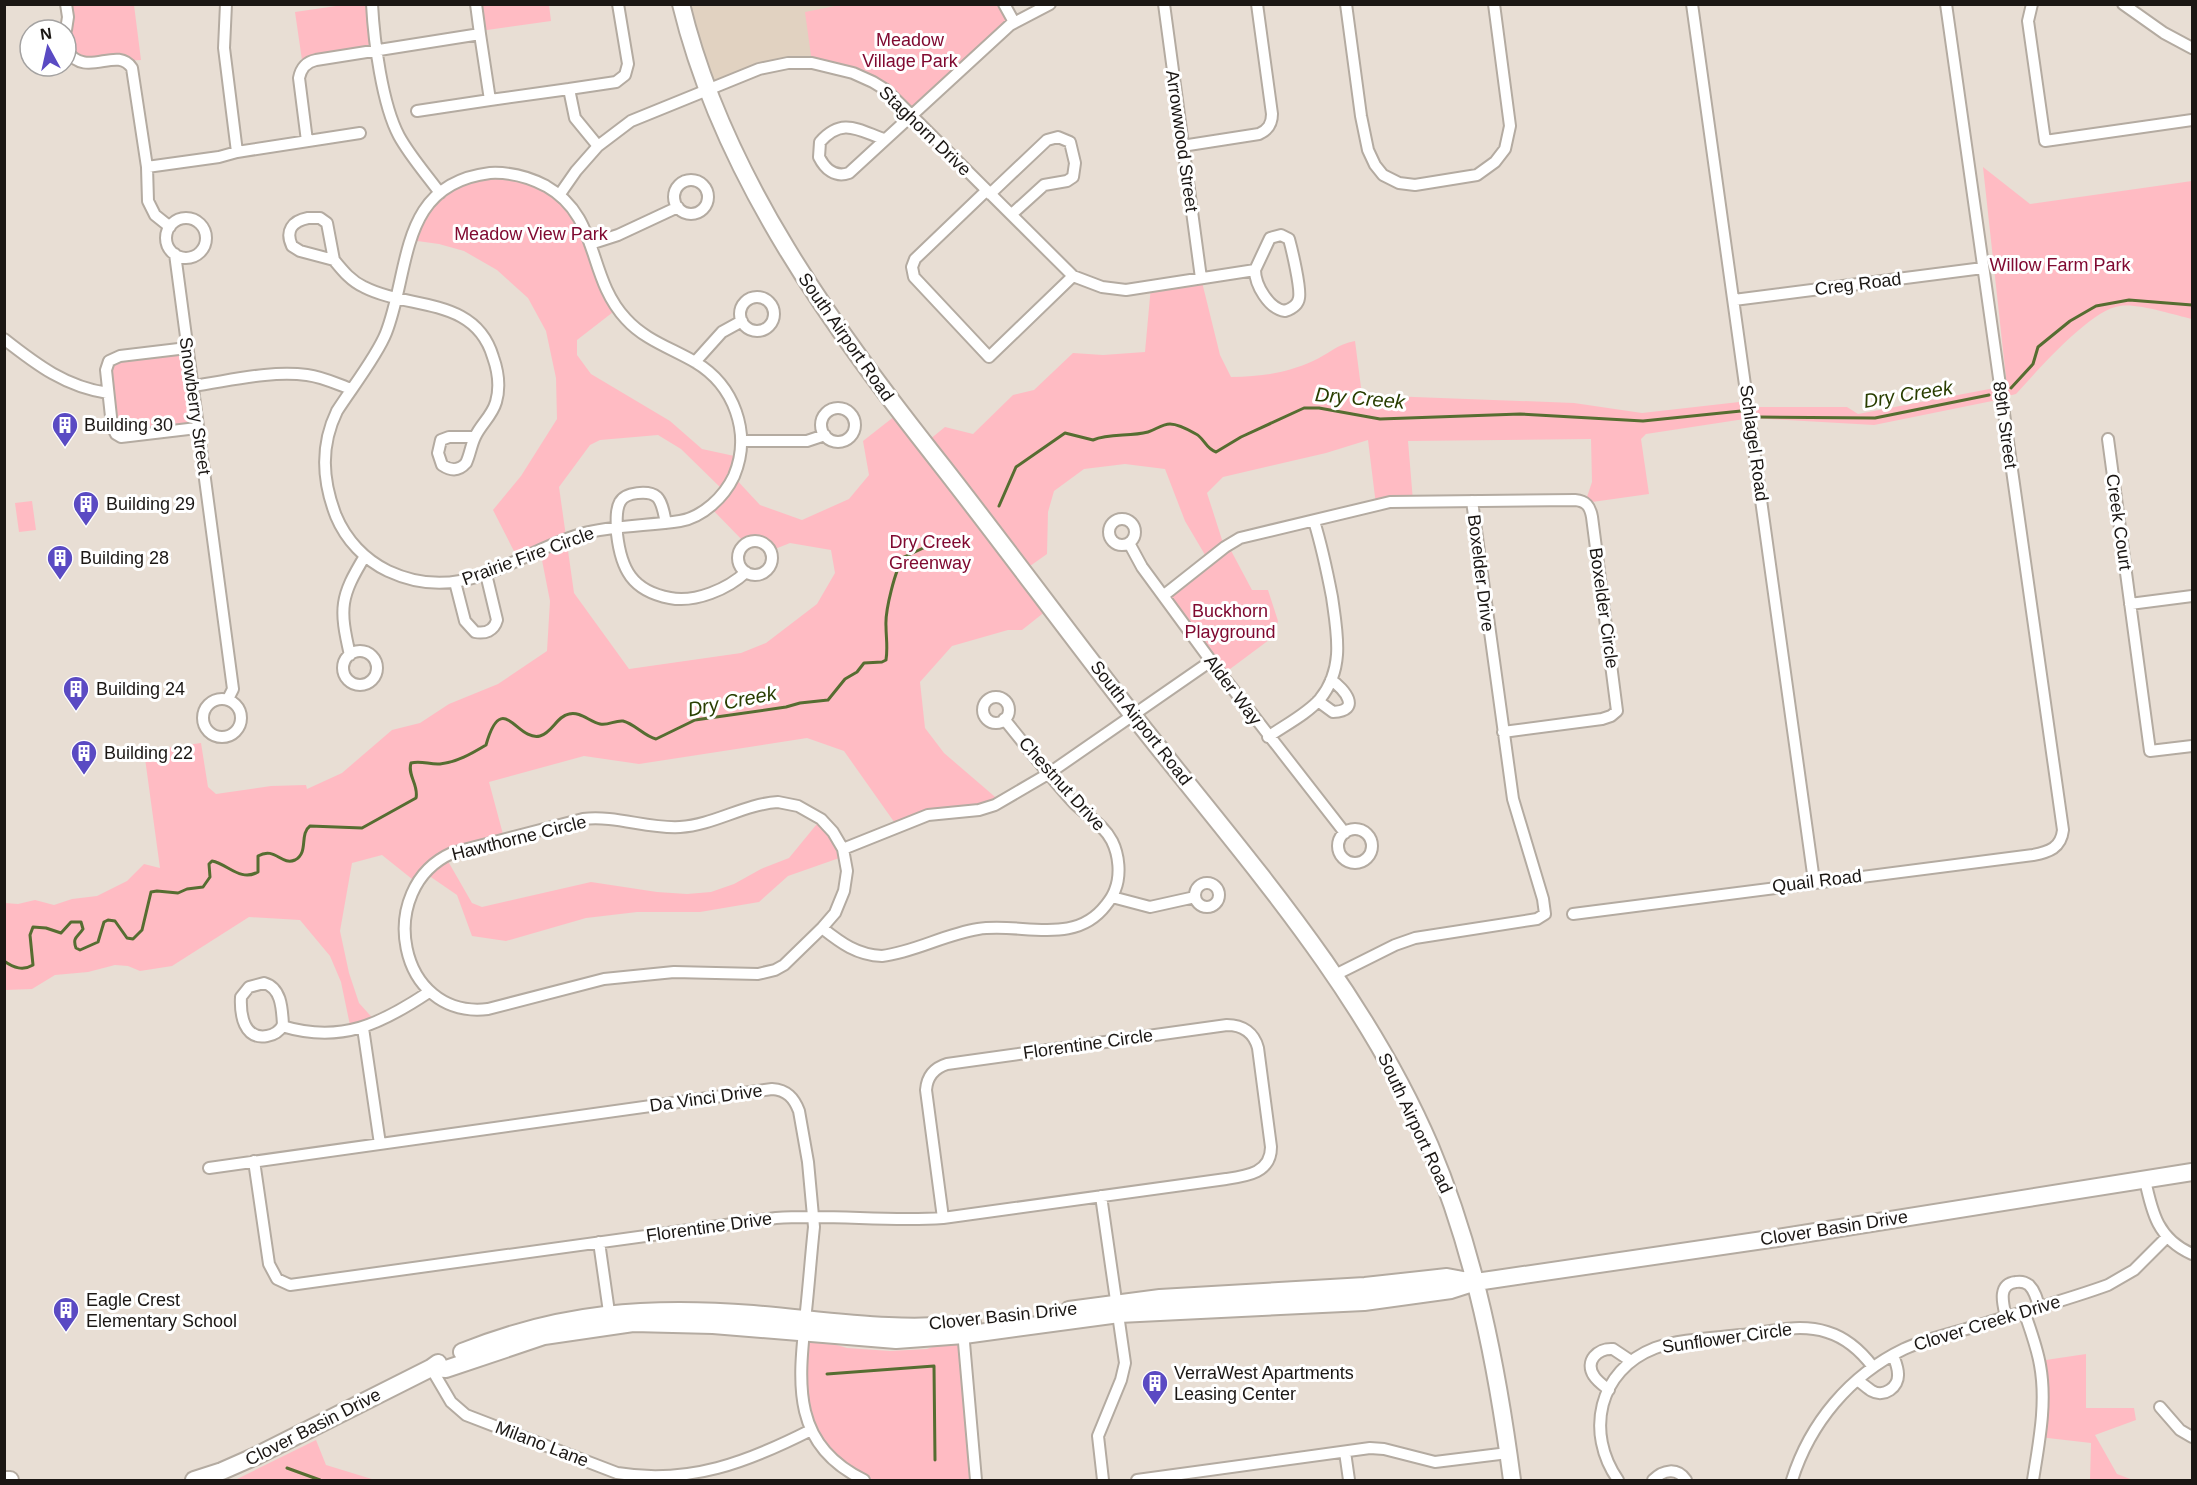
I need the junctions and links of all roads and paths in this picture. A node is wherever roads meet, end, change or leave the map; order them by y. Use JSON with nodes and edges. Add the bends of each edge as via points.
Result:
{"nodes":[{"id":1,"x":226,"y":4,"type":"edge"},
{"id":2,"x":372,"y":4,"type":"edge"},
{"id":3,"x":476,"y":4,"type":"edge"},
{"id":4,"x":618,"y":4,"type":"edge"},
{"id":5,"x":681,"y":4,"type":"edge"},
{"id":6,"x":1004,"y":4,"type":"edge"},
{"id":7,"x":1050,"y":4,"type":"edge"},
{"id":8,"x":1164,"y":4,"type":"edge"},
{"id":9,"x":1257,"y":4,"type":"edge"},
{"id":10,"x":1346,"y":4,"type":"edge"},
{"id":11,"x":1494,"y":4,"type":"edge"},
{"id":12,"x":1692,"y":4,"type":"edge"},
{"id":13,"x":1946,"y":4,"type":"edge"},
{"id":14,"x":2031,"y":4,"type":"edge"},
{"id":15,"x":2123,"y":4,"type":"edge"},
{"id":16,"x":1014,"y":22,"type":"junction"},
{"id":17,"x":480,"y":34,"type":"junction"},
{"id":18,"x":2193,"y":48,"type":"edge"},
{"id":19,"x":378,"y":50,"type":"junction"},
{"id":20,"x":78,"y":62,"type":"edge"},
{"id":21,"x":569,"y":89,"type":"junction"},
{"id":22,"x":709,"y":89,"type":"junction"},
{"id":23,"x":490,"y":100,"type":"junction"},
{"id":24,"x":417,"y":111,"type":"dead end"},
{"id":25,"x":912,"y":115,"type":"junction"},
{"id":26,"x":2193,"y":120,"type":"edge"},
{"id":27,"x":360,"y":133,"type":"dead end"},
{"id":28,"x":885,"y":139,"type":"junction"},
{"id":29,"x":307,"y":141,"type":"junction"},
{"id":30,"x":598,"y":146,"type":"junction"},
{"id":31,"x":1182,"y":146,"type":"junction"},
{"id":32,"x":237,"y":152,"type":"junction"},
{"id":33,"x":147,"y":167,"type":"junction"},
{"id":34,"x":988,"y":192,"type":"junction"},
{"id":35,"x":440,"y":193,"type":"junction"},
{"id":36,"x":560,"y":194,"type":"junction"},
{"id":37,"x":678,"y":207,"type":"dead end"},
{"id":38,"x":1012,"y":214,"type":"junction"},
{"id":39,"x":170,"y":227,"type":"junction"},
{"id":40,"x":590,"y":244,"type":"junction"},
{"id":41,"x":175,"y":254,"type":"junction"},
{"id":42,"x":334,"y":260,"type":"junction"},
{"id":43,"x":1983,"y":268,"type":"junction"},
{"id":44,"x":1255,"y":270,"type":"junction"},
{"id":45,"x":1072,"y":276,"type":"junction"},
{"id":46,"x":1200,"y":278,"type":"junction"},
{"id":47,"x":395,"y":299,"type":"junction"},
{"id":48,"x":1734,"y":300,"type":"junction"},
{"id":49,"x":742,"y":321,"type":"dead end"},
{"id":50,"x":4,"y":339,"type":"edge"},
{"id":51,"x":186,"y":348,"type":"junction"},
{"id":52,"x":694,"y":362,"type":"junction"},
{"id":53,"x":192,"y":386,"type":"junction"},
{"id":54,"x":351,"y":389,"type":"junction"},
{"id":55,"x":108,"y":393,"type":"junction"},
{"id":56,"x":197,"y":428,"type":"junction"},
{"id":57,"x":825,"y":435,"type":"dead end"},
{"id":58,"x":475,"y":437,"type":"dead end"},
{"id":59,"x":2108,"y":439,"type":"dead end"},
{"id":60,"x":741,"y":441,"type":"junction"},
{"id":61,"x":1472,"y":501,"type":"junction"},
{"id":62,"x":1314,"y":521,"type":"junction"},
{"id":63,"x":666,"y":523,"type":"junction"},
{"id":64,"x":617,"y":528,"type":"junction"},
{"id":65,"x":1129,"y":543,"type":"dead end"},
{"id":66,"x":365,"y":556,"type":"junction"},
{"id":67,"x":746,"y":572,"type":"dead end"},
{"id":68,"x":486,"y":574,"type":"junction"},
{"id":69,"x":455,"y":582,"type":"junction"},
{"id":70,"x":1163,"y":596,"type":"junction"},
{"id":71,"x":2193,"y":596,"type":"edge"},
{"id":72,"x":2130,"y":604,"type":"junction"},
{"id":73,"x":350,"y":655,"type":"dead end"},
{"id":74,"x":1211,"y":661,"type":"junction"},
{"id":75,"x":1331,"y":680,"type":"junction"},
{"id":76,"x":228,"y":699,"type":"dead end"},
{"id":77,"x":1318,"y":701,"type":"junction"},
{"id":78,"x":1132,"y":714,"type":"junction"},
{"id":79,"x":1005,"y":719,"type":"dead end"},
{"id":80,"x":1503,"y":732,"type":"junction"},
{"id":81,"x":1268,"y":737,"type":"junction"},
{"id":82,"x":2193,"y":746,"type":"edge"},
{"id":83,"x":1048,"y":774,"type":"junction"},
{"id":84,"x":1345,"y":832,"type":"dead end"},
{"id":85,"x":2058,"y":844,"type":"joint"},
{"id":86,"x":843,"y":849,"type":"junction"},
{"id":87,"x":1814,"y":881,"type":"junction"},
{"id":88,"x":1112,"y":897,"type":"junction"},
{"id":89,"x":1195,"y":897,"type":"dead end"},
{"id":90,"x":1573,"y":914,"type":"dead end"},
{"id":91,"x":822,"y":928,"type":"junction"},
{"id":92,"x":1335,"y":975,"type":"junction"},
{"id":93,"x":429,"y":992,"type":"junction"},
{"id":94,"x":282,"y":1026,"type":"junction"},
{"id":95,"x":363,"y":1028,"type":"junction"},
{"id":96,"x":380,"y":1144,"type":"junction"},
{"id":97,"x":254,"y":1161,"type":"junction"},
{"id":98,"x":209,"y":1168,"type":"dead end"},
{"id":99,"x":1262,"y":1168,"type":"joint"},
{"id":100,"x":2193,"y":1172,"type":"edge"},
{"id":101,"x":2145,"y":1180,"type":"junction"},
{"id":102,"x":1101,"y":1196,"type":"junction"},
{"id":103,"x":814,"y":1216,"type":"junction"},
{"id":104,"x":943,"y":1218,"type":"junction"},
{"id":105,"x":2167,"y":1237,"type":"junction"},
{"id":106,"x":599,"y":1242,"type":"junction"},
{"id":107,"x":2193,"y":1254,"type":"edge"},
{"id":108,"x":1476,"y":1282,"type":"junction"},
{"id":109,"x":2039,"y":1307,"type":"junction"},
{"id":110,"x":1118,"y":1308,"type":"junction"},
{"id":111,"x":2024,"y":1311,"type":"junction"},
{"id":112,"x":2006,"y":1317,"type":"junction"},
{"id":113,"x":610,"y":1319,"type":"junction"},
{"id":114,"x":805,"y":1326,"type":"junction"},
{"id":115,"x":963,"y":1330,"type":"junction"},
{"id":116,"x":1893,"y":1355,"type":"junction"},
{"id":117,"x":1631,"y":1361,"type":"junction"},
{"id":118,"x":1873,"y":1367,"type":"junction"},
{"id":119,"x":431,"y":1368,"type":"junction"},
{"id":120,"x":1857,"y":1380,"type":"junction"},
{"id":121,"x":1609,"y":1390,"type":"junction"},
{"id":122,"x":2160,"y":1407,"type":"dead end"},
{"id":123,"x":811,"y":1430,"type":"junction"},
{"id":124,"x":2193,"y":1437,"type":"edge"},
{"id":125,"x":1345,"y":1452,"type":"junction"},
{"id":126,"x":1508,"y":1453,"type":"junction"},
{"id":127,"x":223,"y":1476,"type":"edge"},
{"id":128,"x":4,"y":1479,"type":"edge"},
{"id":129,"x":10,"y":1480,"type":"edge"},
{"id":130,"x":194,"y":1480,"type":"edge"},
{"id":131,"x":864,"y":1480,"type":"edge"},
{"id":132,"x":976,"y":1480,"type":"edge"},
{"id":133,"x":1103,"y":1480,"type":"edge"},
{"id":134,"x":1137,"y":1480,"type":"edge"},
{"id":135,"x":1349,"y":1480,"type":"edge"},
{"id":136,"x":1512,"y":1480,"type":"edge"},
{"id":137,"x":1618,"y":1480,"type":"edge"},
{"id":138,"x":1653,"y":1480,"type":"edge"},
{"id":139,"x":1686,"y":1480,"type":"edge"},
{"id":140,"x":1792,"y":1480,"type":"edge"},
{"id":141,"x":2033,"y":1480,"type":"edge"}],
"edges":[{"from":1,"to":32,"type":"street","via":[[224,48]]},
{"from":2,"to":19,"type":"street"},
{"from":3,"to":17,"type":"street"},
{"from":4,"to":21,"type":"street","via":[[628,64],[625,75],[616,82]]},
{"from":5,"to":22,"type":"street","name":"South Airport Road"},
{"from":6,"to":16,"type":"street"},
{"from":7,"to":16,"type":"street"},
{"from":8,"to":31,"type":"street","name":"Arrowwood Street"},
{"from":9,"to":31,"type":"street","via":[[1271,123],[1256,135]]},
{"from":10,"to":11,"type":"street","via":[[1368,150],[1383,175],[1415,185],[1477,174],[1495,162],[1505,149],[1510,126]]},
{"from":12,"to":48,"type":"street","name":"Schlagel Road"},
{"from":13,"to":43,"type":"street","name":"89th Street"},
{"from":14,"to":26,"type":"street","via":[[2028,21],[2045,141]]},
{"from":15,"to":18,"type":"street"},
{"from":16,"to":25,"type":"street"},
{"from":17,"to":19,"type":"street"},
{"from":17,"to":23,"type":"street"},
{"from":19,"to":29,"type":"street","via":[[316,60],[303,67],[299,81]]},
{"from":19,"to":35,"type":"street","via":[[393,124]]},
{"from":20,"to":33,"type":"street","via":[[121,60],[132,66]]},
{"from":21,"to":23,"type":"street"},
{"from":21,"to":30,"type":"street","via":[[574,118]]},
{"from":22,"to":25,"type":"street","name":"Staghorn Drive","via":[[768,66],[812,63],[873,82]]},
{"from":22,"to":30,"type":"street","name":"Staghorn Drive","via":[[637,118]]},
{"from":22,"to":78,"type":"street","name":"South Airport Road","via":[[755,192],[801,273],[854,352]]},
{"from":23,"to":24,"type":"street"},
{"from":25,"to":28,"type":"street"},
{"from":25,"to":34,"type":"street","name":"Staghorn Drive"},
{"from":27,"to":29,"type":"street"},
{"from":28,"to":28,"type":"street","via":[[849,127],[836,128],[819,143],[819,157],[833,174],[845,175]]},
{"from":29,"to":32,"type":"street"},
{"from":30,"to":36,"type":"street","name":"Staghorn Drive"},
{"from":31,"to":46,"type":"street","name":"Arrowwood Street"},
{"from":32,"to":33,"type":"street"},
{"from":33,"to":39,"type":"street","via":[[151,207]]},
{"from":34,"to":38,"type":"street","name":"Staghorn Drive"},
{"from":34,"to":38,"type":"street","via":[[1047,140],[1058,137],[1070,142],[1075,163],[1072,178],[1044,185]]},
{"from":34,"to":45,"type":"street","via":[[915,259],[912,267],[914,277],[989,357]]},
{"from":35,"to":36,"type":"street","name":"Prairie Fire Circle","via":[[470,177],[496,173],[530,178]]},
{"from":35,"to":47,"type":"street","name":"Prairie Fire Circle","via":[[415,226]]},
{"from":36,"to":40,"type":"street","name":"Prairie Fire Circle","via":[[576,211]]},
{"from":37,"to":40,"type":"street"},
{"from":38,"to":45,"type":"street","name":"Staghorn Drive"},
{"from":39,"to":41,"type":"street","via":[[167,243]]},
{"from":39,"to":41,"type":"street","via":[[180,219],[193,219],[206,236],[196,255]]},
{"from":40,"to":52,"type":"street","name":"Prairie Fire Circle","via":[[604,289],[622,315],[652,341]]},
{"from":41,"to":51,"type":"street","name":"Snowberry Street"},
{"from":42,"to":42,"type":"street","via":[[326,221],[312,218],[293,224],[289,236],[294,248]]},
{"from":42,"to":47,"type":"street","via":[[354,282]]},
{"from":43,"to":48,"type":"street","name":"Creg Road"},
{"from":43,"to":85,"type":"street","name":"89th Street","via":[[2063,830]]},
{"from":44,"to":44,"type":"street","via":[[1270,238],[1288,238],[1299,296],[1295,305],[1285,311],[1274,308],[1257,281]]},
{"from":44,"to":46,"type":"street","name":"Staghorn Drive"},
{"from":45,"to":46,"type":"street","name":"Staghorn Drive","via":[[1102,287],[1126,290]]},
{"from":47,"to":54,"type":"street","name":"Prairie Fire Circle","via":[[383,339]]},
{"from":47,"to":58,"type":"street","via":[[457,313],[488,343],[497,371],[498,394],[490,418]]},
{"from":48,"to":87,"type":"street","name":"Schlagel Road"},
{"from":49,"to":52,"type":"street","via":[[722,332]]},
{"from":50,"to":55,"type":"street","via":[[57,378]]},
{"from":51,"to":53,"type":"street","name":"Snowberry Street"},
{"from":51,"to":55,"type":"street","via":[[113,358],[106,369]]},
{"from":52,"to":60,"type":"street","name":"Prairie Fire Circle","via":[[729,394],[739,417]]},
{"from":53,"to":54,"type":"street","via":[[301,374]]},
{"from":53,"to":56,"type":"street","name":"Snowberry Street"},
{"from":54,"to":66,"type":"street","name":"Prairie Fire Circle","via":[[327,435],[325,477],[338,521]]},
{"from":55,"to":56,"type":"street","via":[[112,427],[120,436]]},
{"from":56,"to":76,"type":"street","name":"Snowberry Street","via":[[233,689]]},
{"from":57,"to":60,"type":"street","via":[[807,441]]},
{"from":59,"to":72,"type":"street","name":"Creek Court"},
{"from":60,"to":63,"type":"street","name":"Prairie Fire Circle","via":[[735,472],[717,500],[693,518]]},
{"from":61,"to":62,"type":"street","name":"Boxelder Drive","via":[[1382,503]]},
{"from":61,"to":80,"type":"street","name":"Boxelder Drive"},
{"from":61,"to":80,"type":"street","name":"Boxelder Circle","via":[[1575,500],[1590,507],[1615,691],[1617,710],[1610,717]]},
{"from":62,"to":70,"type":"street","name":"Boxelder Drive","via":[[1236,540]]},
{"from":62,"to":75,"type":"street","via":[[1325,556],[1338,642]]},
{"from":63,"to":64,"type":"street","name":"Prairie Fire Circle"},
{"from":63,"to":64,"type":"street","via":[[657,498],[635,494],[621,501]]},
{"from":64,"to":67,"type":"street","via":[[626,572],[640,586],[661,596],[696,597],[734,582]]},
{"from":64,"to":68,"type":"street","name":"Prairie Fire Circle","via":[[573,537]]},
{"from":65,"to":70,"type":"street","name":"Alder Way"},
{"from":66,"to":69,"type":"street","name":"Prairie Fire Circle","via":[[412,580]]},
{"from":66,"to":73,"type":"street","via":[[343,602]]},
{"from":68,"to":69,"type":"street","name":"Prairie Fire Circle"},
{"from":68,"to":69,"type":"street","via":[[497,620],[486,633],[475,632],[466,624]]},
{"from":70,"to":74,"type":"street","name":"Alder Way"},
{"from":71,"to":72,"type":"street"},
{"from":72,"to":82,"type":"street","name":"Creek Court","via":[[2150,752]]},
{"from":74,"to":78,"type":"street"},
{"from":74,"to":81,"type":"street","name":"Alder Way"},
{"from":75,"to":77,"type":"street"},
{"from":75,"to":77,"type":"street","via":[[1347,694],[1347,706],[1333,712]]},
{"from":77,"to":81,"type":"street"},
{"from":78,"to":83,"type":"street"},
{"from":78,"to":92,"type":"street","name":"South Airport Road","via":[[1245,854]]},
{"from":79,"to":83,"type":"street","name":"Chestnut Drive"},
{"from":80,"to":92,"type":"street","name":"Boxelder Drive","via":[[1515,808],[1545,912],[1539,918],[1415,938]]},
{"from":81,"to":84,"type":"street","name":"Alder Way"},
{"from":83,"to":86,"type":"street","via":[[990,808],[928,815]]},
{"from":83,"to":88,"type":"street","name":"Chestnut Drive","via":[[1113,842],[1118,873]]},
{"from":85,"to":87,"type":"street","name":"Quail Road","via":[[2033,855]]},
{"from":86,"to":91,"type":"street","via":[[847,871],[844,891],[839,906]]},
{"from":86,"to":93,"type":"street","name":"Hawthorne Circle","via":[[833,832],[814,814],[778,802],[683,827],[583,819],[456,851],[425,872],[406,909],[409,955]]},
{"from":87,"to":90,"type":"street","name":"Quail Road"},
{"from":88,"to":89,"type":"street","via":[[1150,907]]},
{"from":88,"to":91,"type":"street","name":"Chestnut Drive","via":[[1094,919],[1078,927],[981,928],[882,956],[850,948]]},
{"from":91,"to":93,"type":"street","via":[[784,965],[764,973],[674,972],[619,977],[476,1010],[450,1005]]},
{"from":92,"to":108,"type":"street","name":"South Airport Road","via":[[1370,1030],[1428,1143],[1454,1209]]},
{"from":93,"to":95,"type":"street"},
{"from":94,"to":94,"type":"street","via":[[279,996],[274,987],[261,983],[245,990],[241,1002],[249,1032],[270,1035]]},
{"from":94,"to":95,"type":"street","via":[[312,1033]]},
{"from":95,"to":96,"type":"street"},
{"from":96,"to":97,"type":"street","name":"Da Vinci Drive"},
{"from":96,"to":103,"type":"street","name":"Da Vinci Drive","via":[[779,1089],[793,1098],[799,1111]]},
{"from":97,"to":98,"type":"street","name":"Da Vinci Drive"},
{"from":97,"to":106,"type":"street","name":"Florentine Drive","via":[[268,1261],[274,1276],[284,1284]]},
{"from":99,"to":102,"type":"street","name":"Florentine Drive","via":[[1246,1176]]},
{"from":99,"to":104,"type":"street","name":"Florentine Circle","via":[[1269,1160],[1271,1147],[1258,1048],[1252,1035],[1240,1026],[947,1064],[932,1073],[926,1087]]},
{"from":100,"to":101,"type":"street","name":"Clover Basin Drive"},
{"from":101,"to":105,"type":"street","via":[[2153,1213]]},
{"from":101,"to":108,"type":"street","name":"Clover Basin Drive"},
{"from":102,"to":104,"type":"street","name":"Florentine Drive"},
{"from":102,"to":110,"type":"street"},
{"from":103,"to":104,"type":"street","name":"Florentine Drive"},
{"from":103,"to":106,"type":"street","name":"Florentine Drive"},
{"from":103,"to":114,"type":"street","name":"Da Vinci Drive"},
{"from":105,"to":107,"type":"street"},
{"from":105,"to":109,"type":"street","name":"Clover Creek Drive","via":[[2134,1270],[2118,1280]]},
{"from":106,"to":113,"type":"street"},
{"from":108,"to":110,"type":"street","name":"Clover Basin Drive","via":[[1364,1302]]},
{"from":108,"to":126,"type":"street","name":"South Airport Road"},
{"from":109,"to":111,"type":"street","name":"Clover Creek Drive"},
{"from":109,"to":112,"type":"street","via":[[2028,1285],[2015,1282],[2003,1292]]},
{"from":110,"to":115,"type":"street","name":"Clover Basin Drive"},
{"from":110,"to":133,"type":"street","via":[[1125,1364],[1098,1436]]},
{"from":111,"to":112,"type":"street","name":"Clover Creek Drive"},
{"from":111,"to":141,"type":"street","via":[[2039,1360],[2043,1395]]},
{"from":112,"to":116,"type":"street","name":"Clover Creek Drive"},
{"from":113,"to":114,"type":"street","name":"Clover Basin Drive","via":[[633,1323]]},
{"from":113,"to":119,"type":"street","name":"Clover Basin Drive","via":[[446,1369]]},
{"from":114,"to":115,"type":"street","name":"Clover Basin Drive","via":[[896,1340]]},
{"from":114,"to":123,"type":"street","name":"Da Vinci Drive","via":[[801,1393]]},
{"from":115,"to":132,"type":"street"},
{"from":116,"to":118,"type":"street","name":"Clover Creek Drive"},
{"from":116,"to":120,"type":"street","via":[[1898,1377],[1890,1390],[1875,1392]]},
{"from":117,"to":118,"type":"street","name":"Sunflower Circle","via":[[1663,1346],[1803,1328],[1838,1336],[1859,1350]]},
{"from":117,"to":121,"type":"street","name":"Sunflower Circle"},
{"from":117,"to":121,"type":"street","via":[[1613,1349],[1595,1354],[1592,1372]]},
{"from":118,"to":120,"type":"street","name":"Clover Creek Drive"},
{"from":119,"to":123,"type":"street","name":"Milano Lane","via":[[451,1402],[469,1416],[633,1477],[667,1479],[711,1474]]},
{"from":119,"to":127,"type":"street","name":"Clover Basin Drive"},
{"from":120,"to":140,"type":"street","name":"Clover Creek Drive","via":[[1820,1422]]},
{"from":121,"to":137,"type":"street","name":"Sunflower Circle","via":[[1600,1414],[1600,1438],[1606,1460]]},
{"from":122,"to":124,"type":"street","via":[[2180,1430]]},
{"from":123,"to":131,"type":"street","name":"Da Vinci Drive","via":[[834,1461]]},
{"from":125,"to":126,"type":"street","via":[[1381,1449],[1435,1462]]},
{"from":125,"to":134,"type":"street"},
{"from":125,"to":135,"type":"street"},
{"from":126,"to":136,"type":"street","name":"South Airport Road"},
{"from":127,"to":130,"type":"street","name":"Clover Basin Drive"},
{"from":128,"to":129,"type":"street"},
{"from":138,"to":139,"type":"street","via":[[1669,1471]]}]}
